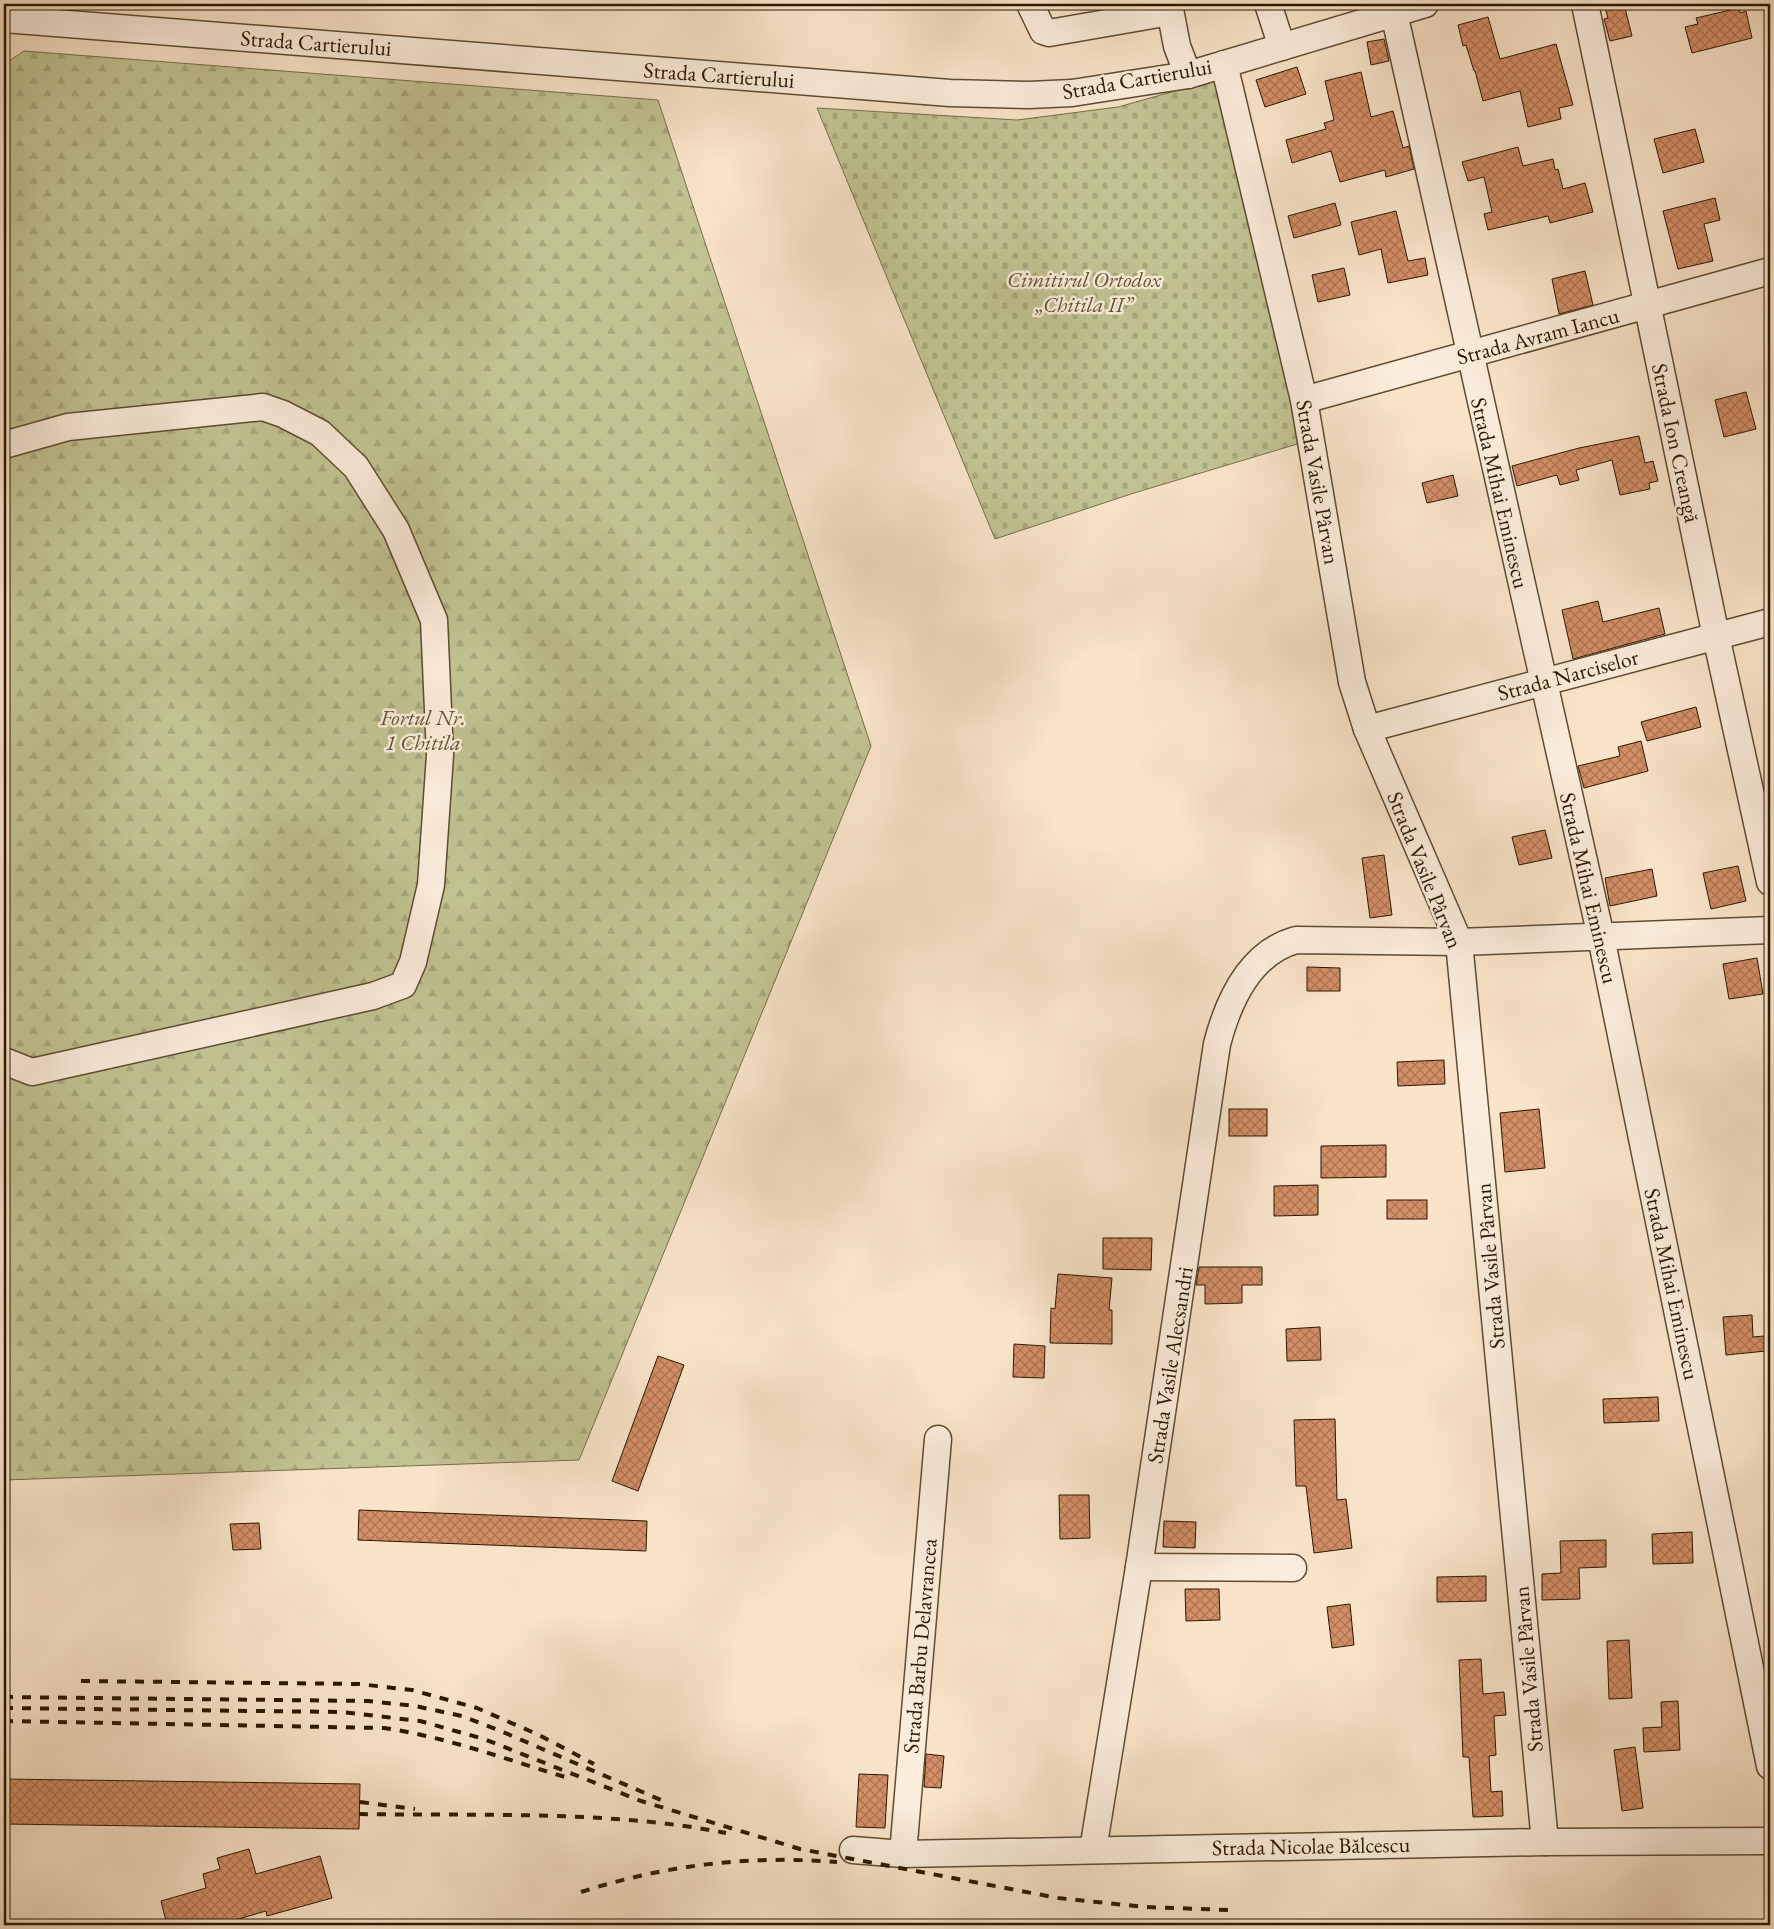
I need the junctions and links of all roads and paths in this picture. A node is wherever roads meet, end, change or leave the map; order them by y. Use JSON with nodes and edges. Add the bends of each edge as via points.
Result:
{"nodes":[{"id":1,"x":1030,"y":4,"type":"edge"},
{"id":2,"x":1268,"y":4,"type":"edge"},
{"id":3,"x":1422,"y":4,"type":"edge"},
{"id":4,"x":1584,"y":4,"type":"edge"},
{"id":5,"x":1170,"y":8,"type":"edge"},
{"id":6,"x":1394,"y":13,"type":"junction"},
{"id":7,"x":4,"y":19,"type":"edge"},
{"id":8,"x":1282,"y":47,"type":"junction"},
{"id":9,"x":1224,"y":64,"type":"junction"},
{"id":10,"x":1188,"y":75,"type":"junction"},
{"id":11,"x":1770,"y":271,"type":"edge"},
{"id":12,"x":1647,"y":307,"type":"junction"},
{"id":13,"x":1469,"y":354,"type":"junction"},
{"id":14,"x":1304,"y":400,"type":"junction"},
{"id":15,"x":4,"y":445,"type":"edge"},
{"id":16,"x":1770,"y":622,"type":"edge"},
{"id":17,"x":1716,"y":636,"type":"junction"},
{"id":18,"x":1542,"y":683,"type":"junction"},
{"id":19,"x":1367,"y":729,"type":"junction"},
{"id":20,"x":1770,"y":882,"type":"edge"},
{"id":21,"x":1770,"y":930,"type":"edge"},
{"id":22,"x":1601,"y":937,"type":"junction"},
{"id":23,"x":1459,"y":942,"type":"junction"},
{"id":24,"x":4,"y":1061,"type":"edge"},
{"id":25,"x":938,"y":1439,"type":"dead end"},
{"id":26,"x":1139,"y":1567,"type":"junction"},
{"id":27,"x":1293,"y":1568,"type":"dead end"},
{"id":28,"x":1770,"y":1766,"type":"edge"},
{"id":29,"x":1770,"y":1841,"type":"edge"},
{"id":30,"x":1545,"y":1842,"type":"junction"},
{"id":31,"x":853,"y":1850,"type":"dead end"},
{"id":32,"x":1093,"y":1850,"type":"junction"},
{"id":33,"x":903,"y":1854,"type":"junction"}],
"edges":[{"from":1,"to":5,"type":"street","via":[[1043,31],[1049,33]]},
{"from":2,"to":8,"type":"street"},
{"from":3,"to":6,"type":"street","name":"Strada Cartierului"},
{"from":4,"to":12,"type":"street","name":"Strada Ion Creangă"},
{"from":5,"to":10,"type":"street","via":[[1177,46]]},
{"from":6,"to":8,"type":"street","name":"Strada Cartierului"},
{"from":6,"to":13,"type":"street","name":"Strada Mihai Eminescu"},
{"from":7,"to":10,"type":"street","name":"Strada Cartierului","via":[[950,93],[1072,93]]},
{"from":8,"to":9,"type":"street","name":"Strada Cartierului"},
{"from":9,"to":10,"type":"street","name":"Strada Cartierului"},
{"from":9,"to":14,"type":"street","name":"Strada Vasile Pârvan"},
{"from":11,"to":12,"type":"street","name":"Strada Avram Iancu"},
{"from":12,"to":13,"type":"street","name":"Strada Avram Iancu"},
{"from":12,"to":17,"type":"street","name":"Strada Ion Creangă"},
{"from":13,"to":14,"type":"street","name":"Strada Avram Iancu"},
{"from":13,"to":18,"type":"street","name":"Strada Mihai Eminescu"},
{"from":14,"to":19,"type":"street","name":"Strada Vasile Pârvan","via":[[1352,682]]},
{"from":15,"to":24,"type":"street","via":[[68,427],[263,407],[320,433],[356,466],[396,530],[434,620],[440,755],[431,885],[413,962],[403,984],[373,996],[32,1072]]},
{"from":16,"to":17,"type":"street","name":"Strada Narciselor"},
{"from":17,"to":18,"type":"street","name":"Strada Narciselor"},
{"from":17,"to":20,"type":"street","name":"Strada Ion Creangă"},
{"from":18,"to":19,"type":"street","name":"Strada Narciselor"},
{"from":18,"to":22,"type":"street","name":"Strada Mihai Eminescu"},
{"from":19,"to":23,"type":"street","name":"Strada Vasile Pârvan"},
{"from":21,"to":22,"type":"street","name":"Strada Vasile Alecsandri"},
{"from":22,"to":23,"type":"street","name":"Strada Vasile Alecsandri"},
{"from":22,"to":28,"type":"street","name":"Strada Mihai Eminescu"},
{"from":23,"to":26,"type":"street","name":"Strada Vasile Alecsandri","via":[[1296,940],[1274,949],[1240,987],[1217,1044]]},
{"from":23,"to":30,"type":"street","name":"Strada Vasile Pârvan"},
{"from":25,"to":33,"type":"street","name":"Strada Barbu Delavrancea"},
{"from":26,"to":27,"type":"street"},
{"from":26,"to":32,"type":"street","name":"Strada Vasile Alecsandri"},
{"from":29,"to":30,"type":"street","name":"Strada Nicolae Bălcescu"},
{"from":30,"to":32,"type":"street","name":"Strada Nicolae Bălcescu"},
{"from":31,"to":33,"type":"street","name":"Strada Nicolae Bălcescu"},
{"from":32,"to":33,"type":"street","name":"Strada Nicolae Bălcescu"}]}
